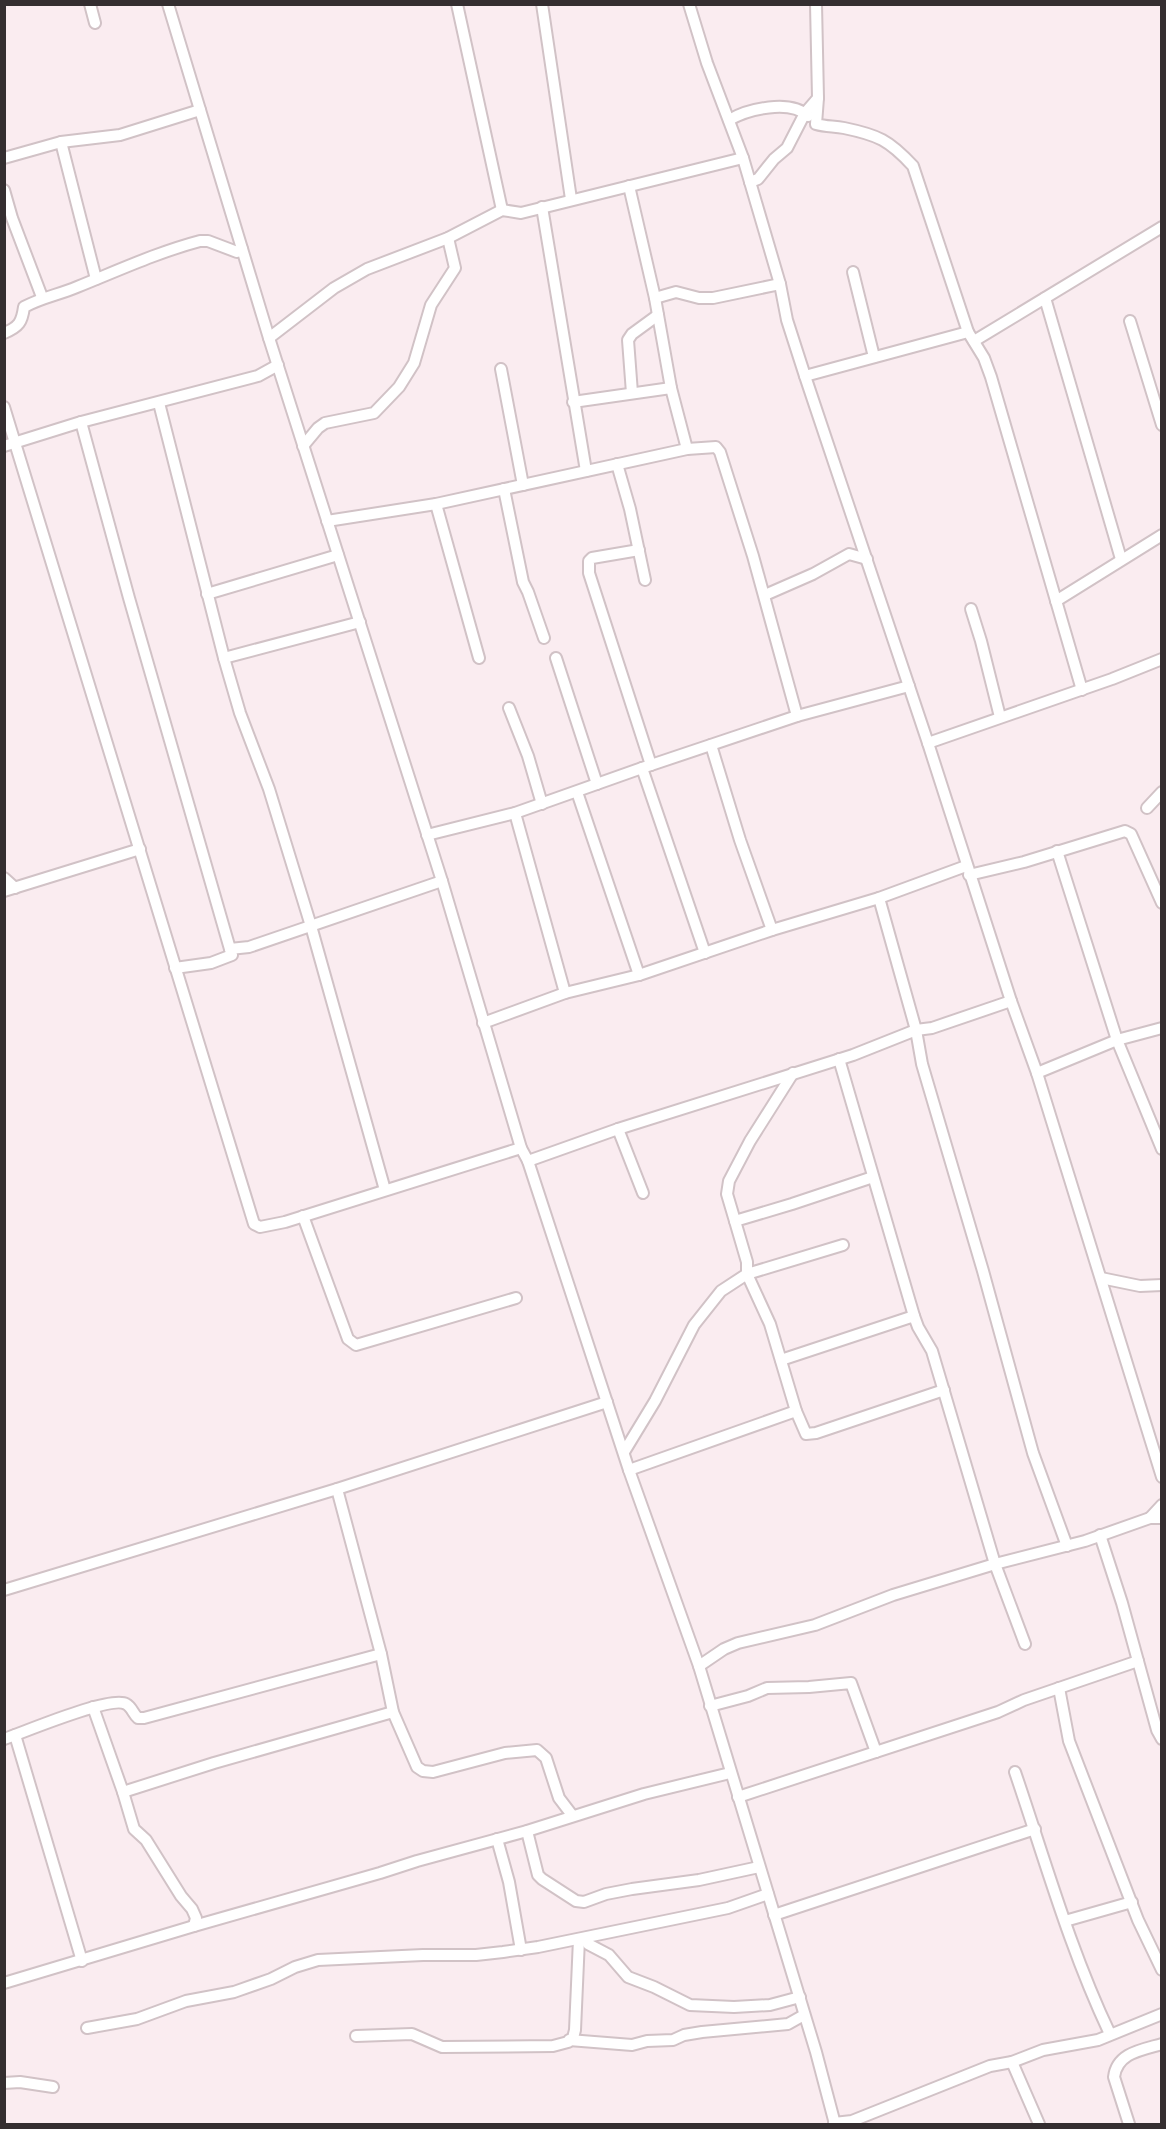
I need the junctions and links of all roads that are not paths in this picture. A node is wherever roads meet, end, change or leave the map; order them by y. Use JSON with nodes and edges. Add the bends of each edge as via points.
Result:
{"nodes":[{"id":1,"x":90,"y":4,"type":"edge"},
{"id":2,"x":168,"y":4,"type":"edge"},
{"id":3,"x":457,"y":4,"type":"edge"},
{"id":4,"x":542,"y":4,"type":"edge"},
{"id":5,"x":689,"y":4,"type":"edge"},
{"id":6,"x":816,"y":4,"type":"edge"},
{"id":7,"x":95,"y":23,"type":"dead end"},
{"id":8,"x":818,"y":98,"type":"junction"},
{"id":9,"x":200,"y":110,"type":"junction"},
{"id":10,"x":805,"y":113,"type":"junction"},
{"id":11,"x":729,"y":120,"type":"junction"},
{"id":12,"x":816,"y":124,"type":"junction"},
{"id":13,"x":62,"y":142,"type":"junction"},
{"id":14,"x":4,"y":158,"type":"edge"},
{"id":15,"x":743,"y":158,"type":"junction"},
{"id":16,"x":750,"y":182,"type":"junction"},
{"id":17,"x":628,"y":186,"type":"junction"},
{"id":18,"x":4,"y":190,"type":"edge"},
{"id":19,"x":571,"y":199,"type":"junction"},
{"id":20,"x":542,"y":207,"type":"junction"},
{"id":21,"x":502,"y":210,"type":"junction"},
{"id":22,"x":1161,"y":227,"type":"edge"},
{"id":23,"x":448,"y":238,"type":"junction"},
{"id":24,"x":242,"y":249,"type":"junction"},
{"id":25,"x":853,"y":272,"type":"dead end"},
{"id":26,"x":96,"y":279,"type":"junction"},
{"id":27,"x":780,"y":284,"type":"junction"},
{"id":28,"x":42,"y":297,"type":"junction"},
{"id":29,"x":655,"y":298,"type":"junction"},
{"id":30,"x":1045,"y":298,"type":"junction"},
{"id":31,"x":658,"y":315,"type":"junction"},
{"id":32,"x":1130,"y":321,"type":"dead end"},
{"id":33,"x":4,"y":333,"type":"edge"},
{"id":34,"x":971,"y":336,"type":"junction"},
{"id":35,"x":269,"y":338,"type":"junction"},
{"id":36,"x":874,"y":357,"type":"junction"},
{"id":37,"x":278,"y":365,"type":"junction"},
{"id":38,"x":501,"y":369,"type":"dead end"},
{"id":39,"x":805,"y":376,"type":"junction"},
{"id":40,"x":671,"y":388,"type":"junction"},
{"id":41,"x":632,"y":393,"type":"junction"},
{"id":42,"x":573,"y":402,"type":"junction"},
{"id":43,"x":159,"y":403,"type":"junction"},
{"id":44,"x":4,"y":407,"type":"edge"},
{"id":45,"x":81,"y":422,"type":"junction"},
{"id":46,"x":1161,"y":425,"type":"edge"},
{"id":47,"x":10,"y":444,"type":"edge"},
{"id":48,"x":303,"y":446,"type":"junction"},
{"id":49,"x":687,"y":449,"type":"junction"},
{"id":50,"x":617,"y":464,"type":"junction"},
{"id":51,"x":586,"y":471,"type":"junction"},
{"id":52,"x":523,"y":485,"type":"junction"},
{"id":53,"x":504,"y":489,"type":"junction"},
{"id":54,"x":436,"y":504,"type":"junction"},
{"id":55,"x":327,"y":521,"type":"junction"},
{"id":56,"x":1161,"y":535,"type":"edge"},
{"id":57,"x":639,"y":550,"type":"junction"},
{"id":58,"x":338,"y":555,"type":"junction"},
{"id":59,"x":867,"y":559,"type":"junction"},
{"id":60,"x":1121,"y":559,"type":"junction"},
{"id":61,"x":645,"y":580,"type":"dead end"},
{"id":62,"x":207,"y":594,"type":"junction"},
{"id":63,"x":765,"y":595,"type":"junction"},
{"id":64,"x":1056,"y":600,"type":"junction"},
{"id":65,"x":971,"y":609,"type":"dead end"},
{"id":66,"x":360,"y":622,"type":"junction"},
{"id":67,"x":544,"y":638,"type":"dead end"},
{"id":68,"x":224,"y":658,"type":"junction"},
{"id":69,"x":479,"y":658,"type":"dead end"},
{"id":70,"x":556,"y":658,"type":"dead end"},
{"id":71,"x":1161,"y":659,"type":"edge"},
{"id":72,"x":909,"y":686,"type":"junction"},
{"id":73,"x":1082,"y":690,"type":"junction"},
{"id":74,"x":509,"y":708,"type":"dead end"},
{"id":75,"x":797,"y":716,"type":"junction"},
{"id":76,"x":1000,"y":717,"type":"junction"},
{"id":77,"x":928,"y":743,"type":"junction"},
{"id":78,"x":711,"y":745,"type":"junction"},
{"id":79,"x":647,"y":766,"type":"junction"},
{"id":80,"x":597,"y":784,"type":"junction"},
{"id":81,"x":578,"y":792,"type":"junction"},
{"id":82,"x":1161,"y":792,"type":"edge"},
{"id":83,"x":542,"y":804,"type":"junction"},
{"id":84,"x":1147,"y":808,"type":"dead end"},
{"id":85,"x":515,"y":813,"type":"junction"},
{"id":86,"x":427,"y":836,"type":"junction"},
{"id":87,"x":140,"y":849,"type":"junction"},
{"id":88,"x":1057,"y":851,"type":"junction"},
{"id":89,"x":968,"y":870,"type":"junction"},
{"id":90,"x":4,"y":878,"type":"edge"},
{"id":91,"x":442,"y":881,"type":"junction"},
{"id":92,"x":10,"y":890,"type":"edge"},
{"id":93,"x":879,"y":898,"type":"junction"},
{"id":94,"x":1161,"y":903,"type":"edge"},
{"id":95,"x":311,"y":926,"type":"junction"},
{"id":96,"x":772,"y":930,"type":"junction"},
{"id":97,"x":230,"y":950,"type":"junction"},
{"id":98,"x":705,"y":953,"type":"junction"},
{"id":99,"x":175,"y":968,"type":"junction"},
{"id":100,"x":639,"y":975,"type":"junction"},
{"id":101,"x":565,"y":993,"type":"junction"},
{"id":102,"x":1011,"y":1001,"type":"junction"},
{"id":103,"x":483,"y":1023,"type":"junction"},
{"id":104,"x":1161,"y":1028,"type":"edge"},
{"id":105,"x":916,"y":1030,"type":"junction"},
{"id":106,"x":1117,"y":1040,"type":"junction"},
{"id":107,"x":839,"y":1059,"type":"junction"},
{"id":108,"x":793,"y":1073,"type":"junction"},
{"id":109,"x":1037,"y":1073,"type":"junction"},
{"id":110,"x":618,"y":1129,"type":"junction"},
{"id":111,"x":521,"y":1148,"type":"junction"},
{"id":112,"x":1161,"y":1149,"type":"edge"},
{"id":113,"x":528,"y":1161,"type":"junction"},
{"id":114,"x":873,"y":1177,"type":"junction"},
{"id":115,"x":385,"y":1190,"type":"junction"},
{"id":116,"x":643,"y":1193,"type":"dead end"},
{"id":117,"x":303,"y":1216,"type":"junction"},
{"id":118,"x":735,"y":1221,"type":"junction"},
{"id":119,"x":843,"y":1245,"type":"dead end"},
{"id":120,"x":747,"y":1274,"type":"junction"},
{"id":121,"x":1101,"y":1278,"type":"junction"},
{"id":122,"x":1161,"y":1285,"type":"edge"},
{"id":123,"x":516,"y":1298,"type":"dead end"},
{"id":124,"x":914,"y":1316,"type":"junction"},
{"id":125,"x":781,"y":1360,"type":"junction"},
{"id":126,"x":944,"y":1390,"type":"junction"},
{"id":127,"x":608,"y":1402,"type":"junction"},
{"id":128,"x":796,"y":1411,"type":"junction"},
{"id":129,"x":624,"y":1452,"type":"junction"},
{"id":130,"x":629,"y":1470,"type":"junction"},
{"id":131,"x":1161,"y":1474,"type":"edge"},
{"id":132,"x":337,"y":1490,"type":"junction"},
{"id":133,"x":1161,"y":1504,"type":"edge"},
{"id":134,"x":1150,"y":1518,"type":"junction"},
{"id":135,"x":1161,"y":1518,"type":"edge"},
{"id":136,"x":1100,"y":1535,"type":"junction"},
{"id":137,"x":1066,"y":1546,"type":"junction"},
{"id":138,"x":995,"y":1564,"type":"junction"},
{"id":139,"x":4,"y":1590,"type":"edge"},
{"id":140,"x":1025,"y":1644,"type":"dead end"},
{"id":141,"x":381,"y":1654,"type":"junction"},
{"id":142,"x":1138,"y":1661,"type":"junction"},
{"id":143,"x":699,"y":1666,"type":"junction"},
{"id":144,"x":1059,"y":1688,"type":"junction"},
{"id":145,"x":710,"y":1706,"type":"junction"},
{"id":146,"x":93,"y":1707,"type":"junction"},
{"id":147,"x":393,"y":1713,"type":"junction"},
{"id":148,"x":10,"y":1737,"type":"edge"},
{"id":149,"x":1161,"y":1739,"type":"edge"},
{"id":150,"x":876,"y":1752,"type":"junction"},
{"id":151,"x":1015,"y":1772,"type":"dead end"},
{"id":152,"x":730,"y":1773,"type":"junction"},
{"id":153,"x":123,"y":1792,"type":"junction"},
{"id":154,"x":738,"y":1797,"type":"junction"},
{"id":155,"x":572,"y":1815,"type":"junction"},
{"id":156,"x":1035,"y":1829,"type":"junction"},
{"id":157,"x":527,"y":1831,"type":"junction"},
{"id":158,"x":496,"y":1839,"type":"junction"},
{"id":159,"x":759,"y":1867,"type":"junction"},
{"id":160,"x":768,"y":1894,"type":"junction"},
{"id":161,"x":1132,"y":1902,"type":"junction"},
{"id":162,"x":774,"y":1915,"type":"junction"},
{"id":163,"x":1065,"y":1921,"type":"junction"},
{"id":164,"x":194,"y":1926,"type":"junction"},
{"id":165,"x":582,"y":1939,"type":"junction"},
{"id":166,"x":521,"y":1950,"type":"junction"},
{"id":167,"x":82,"y":1961,"type":"junction"},
{"id":168,"x":1161,"y":1970,"type":"edge"},
{"id":169,"x":4,"y":1983,"type":"edge"},
{"id":170,"x":800,"y":1997,"type":"junction"},
{"id":171,"x":1161,"y":2014,"type":"edge"},
{"id":172,"x":804,"y":2015,"type":"junction"},
{"id":173,"x":87,"y":2028,"type":"dead end"},
{"id":174,"x":1110,"y":2034,"type":"junction"},
{"id":175,"x":356,"y":2036,"type":"dead end"},
{"id":176,"x":569,"y":2040,"type":"junction"},
{"id":177,"x":1161,"y":2044,"type":"edge"},
{"id":178,"x":1012,"y":2062,"type":"junction"},
{"id":179,"x":4,"y":2083,"type":"edge"},
{"id":180,"x":53,"y":2087,"type":"dead end"},
{"id":181,"x":834,"y":2124,"type":"edge"},
{"id":182,"x":1039,"y":2124,"type":"edge"},
{"id":183,"x":1130,"y":2124,"type":"edge"}],
"edges":[{"from":1,"to":7,"type":"street"},
{"from":2,"to":9,"type":"street"},
{"from":3,"to":21,"type":"street"},
{"from":4,"to":19,"type":"street"},
{"from":5,"to":11,"type":"street"},
{"from":6,"to":8,"type":"street"},
{"from":8,"to":10,"type":"street"},
{"from":8,"to":12,"type":"street"},
{"from":9,"to":13,"type":"street","via":[[120,135]]},
{"from":9,"to":24,"type":"street"},
{"from":10,"to":11,"type":"street","via":[[791,108],[748,110]]},
{"from":10,"to":12,"type":"street"},
{"from":10,"to":16,"type":"street","via":[[787,148],[758,179]]},
{"from":11,"to":15,"type":"street"},
{"from":12,"to":34,"type":"street","via":[[873,135],[894,146],[913,166]]},
{"from":13,"to":14,"type":"street"},
{"from":13,"to":26,"type":"street"},
{"from":15,"to":16,"type":"street"},
{"from":15,"to":17,"type":"street"},
{"from":16,"to":27,"type":"street"},
{"from":17,"to":19,"type":"street"},
{"from":17,"to":29,"type":"street"},
{"from":18,"to":28,"type":"street"},
{"from":19,"to":20,"type":"street"},
{"from":20,"to":21,"type":"street","via":[[521,213]]},
{"from":20,"to":42,"type":"street"},
{"from":21,"to":23,"type":"street"},
{"from":22,"to":30,"type":"street"},
{"from":23,"to":35,"type":"street","via":[[351,278]]},
{"from":23,"to":48,"type":"street","via":[[455,268],[430,305],[409,373],[374,413],[325,423]]},
{"from":24,"to":26,"type":"street","via":[[237,252],[200,241]]},
{"from":24,"to":35,"type":"street"},
{"from":25,"to":36,"type":"street"},
{"from":26,"to":28,"type":"street"},
{"from":27,"to":29,"type":"street","via":[[713,298],[676,292]]},
{"from":27,"to":39,"type":"street"},
{"from":28,"to":33,"type":"street","via":[[24,307],[22,321]]},
{"from":29,"to":31,"type":"street"},
{"from":30,"to":34,"type":"street"},
{"from":30,"to":60,"type":"street"},
{"from":31,"to":40,"type":"street"},
{"from":31,"to":41,"type":"street","via":[[628,340]]},
{"from":32,"to":46,"type":"street"},
{"from":34,"to":36,"type":"street"},
{"from":34,"to":64,"type":"street","via":[[991,377]]},
{"from":35,"to":37,"type":"street"},
{"from":36,"to":39,"type":"street"},
{"from":37,"to":43,"type":"street","via":[[258,376]]},
{"from":37,"to":48,"type":"street"},
{"from":38,"to":52,"type":"street"},
{"from":39,"to":59,"type":"street"},
{"from":40,"to":41,"type":"street"},
{"from":40,"to":49,"type":"street"},
{"from":41,"to":42,"type":"street"},
{"from":42,"to":51,"type":"street"},
{"from":43,"to":45,"type":"street"},
{"from":43,"to":62,"type":"street"},
{"from":44,"to":47,"type":"street"},
{"from":45,"to":47,"type":"street"},
{"from":45,"to":97,"type":"street"},
{"from":47,"to":87,"type":"street"},
{"from":48,"to":55,"type":"street"},
{"from":49,"to":50,"type":"street"},
{"from":49,"to":63,"type":"street","via":[[719,448]]},
{"from":50,"to":51,"type":"street"},
{"from":50,"to":57,"type":"street"},
{"from":51,"to":52,"type":"street"},
{"from":52,"to":53,"type":"street"},
{"from":53,"to":54,"type":"street"},
{"from":53,"to":67,"type":"street","via":[[523,582]]},
{"from":54,"to":55,"type":"street"},
{"from":54,"to":69,"type":"street"},
{"from":55,"to":58,"type":"street"},
{"from":56,"to":60,"type":"street"},
{"from":57,"to":61,"type":"street"},
{"from":57,"to":79,"type":"street","via":[[592,558],[588,565]]},
{"from":58,"to":62,"type":"street"},
{"from":58,"to":66,"type":"street"},
{"from":59,"to":63,"type":"street","via":[[849,554]]},
{"from":59,"to":72,"type":"street"},
{"from":60,"to":64,"type":"street"},
{"from":62,"to":68,"type":"street"},
{"from":63,"to":75,"type":"street"},
{"from":64,"to":73,"type":"street"},
{"from":65,"to":76,"type":"street"},
{"from":66,"to":68,"type":"street"},
{"from":66,"to":86,"type":"street"},
{"from":68,"to":95,"type":"street"},
{"from":70,"to":80,"type":"street"},
{"from":71,"to":73,"type":"street"},
{"from":72,"to":75,"type":"street"},
{"from":72,"to":77,"type":"street"},
{"from":73,"to":76,"type":"street"},
{"from":74,"to":83,"type":"street"},
{"from":75,"to":78,"type":"street"},
{"from":76,"to":77,"type":"street"},
{"from":77,"to":89,"type":"street"},
{"from":78,"to":79,"type":"street"},
{"from":78,"to":96,"type":"street"},
{"from":79,"to":80,"type":"street"},
{"from":79,"to":98,"type":"street"},
{"from":80,"to":81,"type":"street"},
{"from":81,"to":83,"type":"street"},
{"from":81,"to":100,"type":"street"},
{"from":82,"to":84,"type":"street"},
{"from":83,"to":85,"type":"street"},
{"from":85,"to":86,"type":"street"},
{"from":85,"to":101,"type":"street"},
{"from":86,"to":91,"type":"street"},
{"from":87,"to":92,"type":"street"},
{"from":87,"to":99,"type":"street"},
{"from":88,"to":89,"type":"street","via":[[1024,862]]},
{"from":88,"to":94,"type":"street","via":[[1127,831]]},
{"from":88,"to":106,"type":"street"},
{"from":89,"to":93,"type":"street"},
{"from":89,"to":102,"type":"street"},
{"from":90,"to":92,"type":"street"},
{"from":91,"to":95,"type":"street"},
{"from":91,"to":103,"type":"street"},
{"from":93,"to":96,"type":"street"},
{"from":93,"to":105,"type":"street"},
{"from":95,"to":97,"type":"street"},
{"from":95,"to":115,"type":"street"},
{"from":96,"to":98,"type":"street"},
{"from":97,"to":99,"type":"street","via":[[232,955],[222,960]]},
{"from":98,"to":100,"type":"street"},
{"from":99,"to":117,"type":"street","via":[[253,1222],[260,1227]]},
{"from":100,"to":101,"type":"street"},
{"from":101,"to":103,"type":"street"},
{"from":102,"to":105,"type":"street"},
{"from":102,"to":109,"type":"street"},
{"from":103,"to":111,"type":"street"},
{"from":104,"to":106,"type":"street"},
{"from":105,"to":107,"type":"street"},
{"from":105,"to":137,"type":"street","via":[[922,1064],[1033,1453]]},
{"from":106,"to":109,"type":"street"},
{"from":106,"to":112,"type":"street"},
{"from":107,"to":108,"type":"street"},
{"from":107,"to":114,"type":"street"},
{"from":108,"to":110,"type":"street"},
{"from":108,"to":118,"type":"street","via":[[729,1181],[727,1194]]},
{"from":109,"to":121,"type":"street"},
{"from":110,"to":113,"type":"street"},
{"from":110,"to":116,"type":"street"},
{"from":111,"to":113,"type":"street"},
{"from":111,"to":115,"type":"street"},
{"from":113,"to":127,"type":"street"},
{"from":114,"to":118,"type":"street"},
{"from":114,"to":124,"type":"street"},
{"from":115,"to":117,"type":"street"},
{"from":117,"to":123,"type":"street","via":[[348,1339],[356,1345]]},
{"from":118,"to":120,"type":"street"},
{"from":119,"to":120,"type":"street"},
{"from":120,"to":125,"type":"street","via":[[770,1324]]},
{"from":120,"to":129,"type":"street","via":[[721,1291],[694,1325]]},
{"from":121,"to":122,"type":"street","via":[[1140,1286]]},
{"from":121,"to":131,"type":"street"},
{"from":124,"to":125,"type":"street"},
{"from":124,"to":126,"type":"street","via":[[932,1351]]},
{"from":125,"to":128,"type":"street"},
{"from":126,"to":128,"type":"street","via":[[811,1435],[804,1431]]},
{"from":126,"to":138,"type":"street"},
{"from":127,"to":129,"type":"street"},
{"from":127,"to":132,"type":"street"},
{"from":128,"to":130,"type":"street"},
{"from":129,"to":130,"type":"street"},
{"from":130,"to":143,"type":"street"},
{"from":132,"to":139,"type":"street"},
{"from":132,"to":141,"type":"street"},
{"from":133,"to":134,"type":"street"},
{"from":134,"to":135,"type":"street"},
{"from":134,"to":136,"type":"street"},
{"from":136,"to":137,"type":"street"},
{"from":136,"to":142,"type":"street"},
{"from":137,"to":138,"type":"street"},
{"from":138,"to":140,"type":"street"},
{"from":138,"to":143,"type":"street","via":[[893,1595],[815,1625],[738,1643]]},
{"from":141,"to":146,"type":"street","via":[[153,1717],[138,1718],[124,1702]]},
{"from":141,"to":147,"type":"street"},
{"from":142,"to":144,"type":"street"},
{"from":142,"to":149,"type":"street"},
{"from":143,"to":145,"type":"street"},
{"from":144,"to":150,"type":"street"},
{"from":144,"to":161,"type":"street","via":[[1069,1741]]},
{"from":145,"to":150,"type":"street","via":[[767,1688],[851,1683]]},
{"from":145,"to":152,"type":"street"},
{"from":146,"to":148,"type":"street"},
{"from":146,"to":153,"type":"street"},
{"from":147,"to":153,"type":"street"},
{"from":147,"to":155,"type":"street","via":[[411,1756],[423,1772],[505,1753],[533,1749],[540,1752],[546,1758],[561,1802]]},
{"from":148,"to":167,"type":"street"},
{"from":150,"to":154,"type":"street"},
{"from":151,"to":156,"type":"street"},
{"from":152,"to":154,"type":"street"},
{"from":152,"to":155,"type":"street"},
{"from":153,"to":164,"type":"street","via":[[134,1829],[146,1840],[192,1908]]},
{"from":154,"to":159,"type":"street"},
{"from":155,"to":157,"type":"street"},
{"from":156,"to":162,"type":"street"},
{"from":156,"to":163,"type":"street"},
{"from":157,"to":158,"type":"street"},
{"from":157,"to":159,"type":"street","via":[[538,1875],[576,1901]]},
{"from":158,"to":164,"type":"street"},
{"from":158,"to":166,"type":"street","via":[[509,1881]]},
{"from":159,"to":160,"type":"street"},
{"from":160,"to":162,"type":"street"},
{"from":160,"to":165,"type":"street","via":[[728,1908]]},
{"from":161,"to":163,"type":"street"},
{"from":161,"to":168,"type":"street"},
{"from":162,"to":170,"type":"street"},
{"from":163,"to":174,"type":"street"},
{"from":164,"to":167,"type":"street"},
{"from":165,"to":166,"type":"street"},
{"from":165,"to":170,"type":"street","via":[[609,1956],[628,1977],[690,2005],[770,2005]]},
{"from":165,"to":176,"type":"street","via":[[575,2030]]},
{"from":166,"to":173,"type":"street","via":[[318,1960],[234,1992],[186,2001],[137,2019]]},
{"from":167,"to":169,"type":"street"},
{"from":170,"to":172,"type":"street"},
{"from":171,"to":174,"type":"street"},
{"from":172,"to":176,"type":"street","via":[[788,2024],[702,2032],[632,2045]]},
{"from":172,"to":181,"type":"street"},
{"from":174,"to":178,"type":"street","via":[[1042,2050]]},
{"from":175,"to":176,"type":"street","via":[[412,2034],[442,2047],[553,2046]]},
{"from":177,"to":183,"type":"street","via":[[1127,2055],[1115,2070]]},
{"from":178,"to":181,"type":"street","via":[[982,2069],[852,2121]]},
{"from":178,"to":182,"type":"street"},
{"from":179,"to":180,"type":"street"}]}
